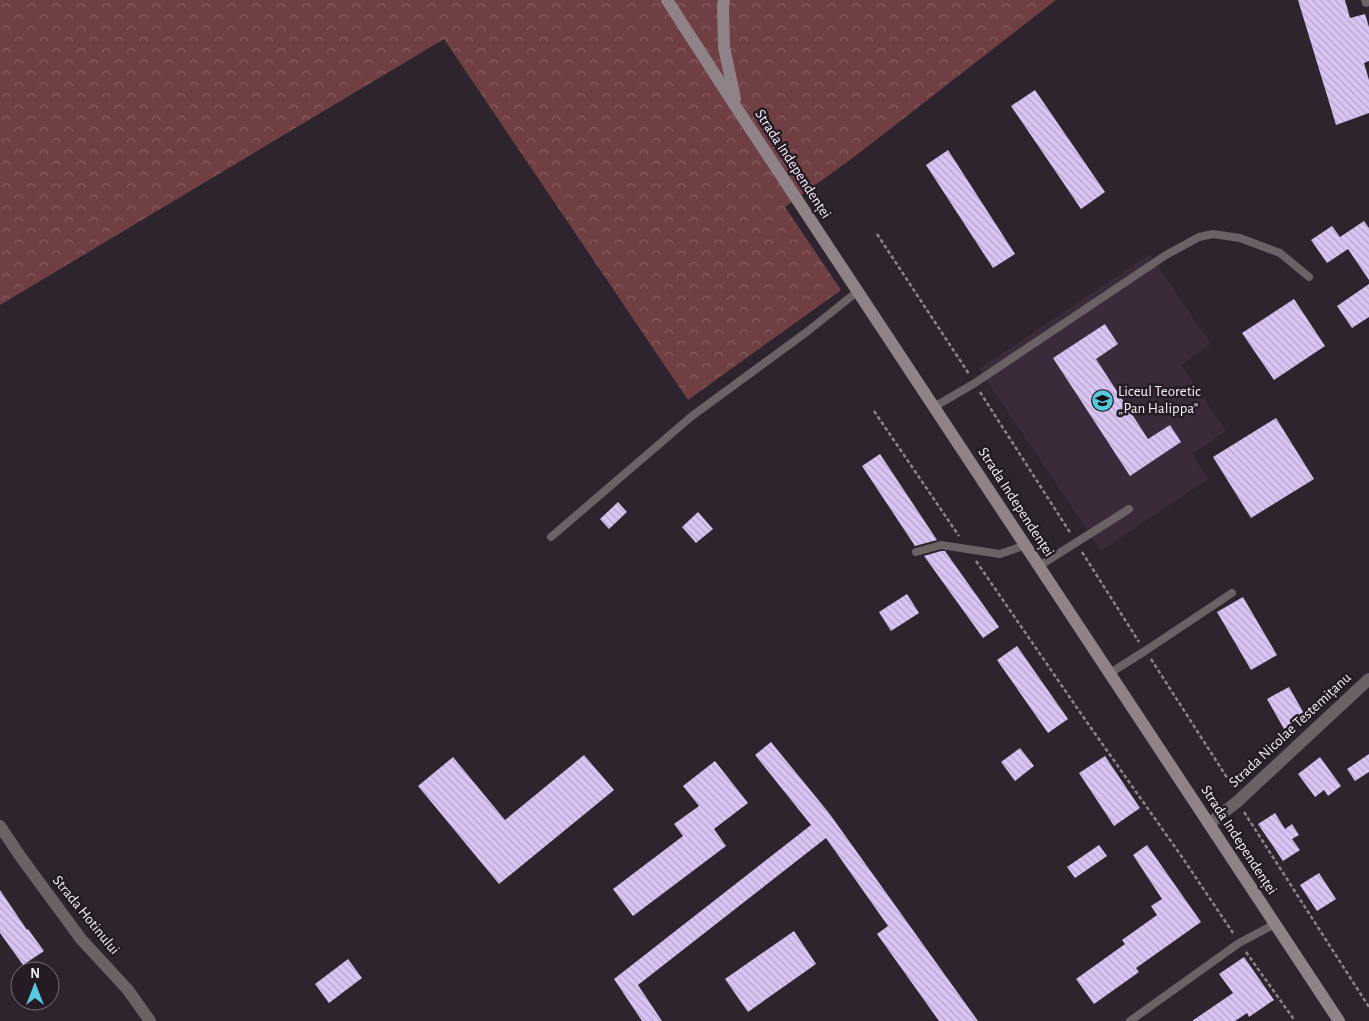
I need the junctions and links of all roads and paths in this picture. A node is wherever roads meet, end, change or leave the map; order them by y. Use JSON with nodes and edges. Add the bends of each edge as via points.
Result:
{"nodes":[{"id":1,"x":668,"y":0,"type":"edge"},
{"id":2,"x":724,"y":0,"type":"edge"},
{"id":3,"x":736,"y":107,"type":"junction"},
{"id":4,"x":877,"y":234,"type":"dead end"},
{"id":5,"x":1309,"y":277,"type":"dead end"},
{"id":6,"x":858,"y":291,"type":"junction"},
{"id":7,"x":975,"y":384,"type":"junction"},
{"id":8,"x":934,"y":407,"type":"junction"},
{"id":9,"x":874,"y":411,"type":"dead end"},
{"id":10,"x":1129,"y":509,"type":"dead end"},
{"id":11,"x":551,"y":537,"type":"dead end"},
{"id":12,"x":1077,"y":543,"type":"junction"},
{"id":13,"x":1026,"y":545,"type":"junction"},
{"id":14,"x":968,"y":549,"type":"junction"},
{"id":15,"x":916,"y":552,"type":"dead end"},
{"id":16,"x":1039,"y":566,"type":"junction"},
{"id":17,"x":1232,"y":593,"type":"dead end"},
{"id":18,"x":1145,"y":651,"type":"junction"},
{"id":19,"x":1110,"y":673,"type":"junction"},
{"id":20,"x":1369,"y":679,"type":"edge"},
{"id":21,"x":1238,"y":801,"type":"junction"},
{"id":22,"x":1209,"y":824,"type":"junction"},
{"id":23,"x":0,"y":826,"type":"edge"},
{"id":24,"x":1275,"y":924,"type":"junction"},
{"id":25,"x":1240,"y":943,"type":"junction"},
{"id":26,"x":1369,"y":1007,"type":"edge"},
{"id":27,"x":150,"y":1021,"type":"edge"},
{"id":28,"x":1130,"y":1021,"type":"edge"},
{"id":29,"x":1295,"y":1021,"type":"edge"},
{"id":30,"x":1339,"y":1021,"type":"edge"}],
"edges":[{"from":1,"to":3,"type":"main road","name":"Strada Independenței"},
{"from":2,"to":3,"type":"main road","via":[[724,47]]},
{"from":3,"to":6,"type":"main road","name":"Strada Independenței"},
{"from":4,"to":7,"type":"path"},
{"from":5,"to":7,"type":"lane","via":[[1280,253],[1240,238],[1213,234],[1199,237],[1166,255]]},
{"from":6,"to":8,"type":"main road","name":"Strada Independenței"},
{"from":6,"to":11,"type":"lane","via":[[692,416]]},
{"from":7,"to":8,"type":"lane"},
{"from":7,"to":12,"type":"path"},
{"from":8,"to":13,"type":"main road","name":"Strada Independenței"},
{"from":9,"to":14,"type":"path"},
{"from":10,"to":12,"type":"lane"},
{"from":12,"to":16,"type":"lane"},
{"from":12,"to":18,"type":"path"},
{"from":13,"to":14,"type":"lane","via":[[1000,554]]},
{"from":13,"to":16,"type":"main road","name":"Strada Independenței"},
{"from":14,"to":15,"type":"lane","via":[[941,545]]},
{"from":14,"to":25,"type":"path"},
{"from":16,"to":19,"type":"main road","name":"Strada Independenței"},
{"from":17,"to":18,"type":"lane"},
{"from":18,"to":19,"type":"lane"},
{"from":18,"to":21,"type":"path","via":[[1236,791]]},
{"from":19,"to":22,"type":"main road","name":"Strada Independenței"},
{"from":20,"to":21,"type":"street","name":"Strada Nicolae Testemițanu"},
{"from":21,"to":22,"type":"street","name":"Strada Nicolae Testemițanu"},
{"from":21,"to":26,"type":"path"},
{"from":22,"to":24,"type":"main road","name":"Strada Independenței"},
{"from":23,"to":27,"type":"street","name":"Strada Hotinului","via":[[81,939],[128,990]]},
{"from":24,"to":25,"type":"lane"},
{"from":24,"to":30,"type":"main road","name":"Strada Independenței"},
{"from":25,"to":28,"type":"lane"},
{"from":25,"to":29,"type":"path"}]}
